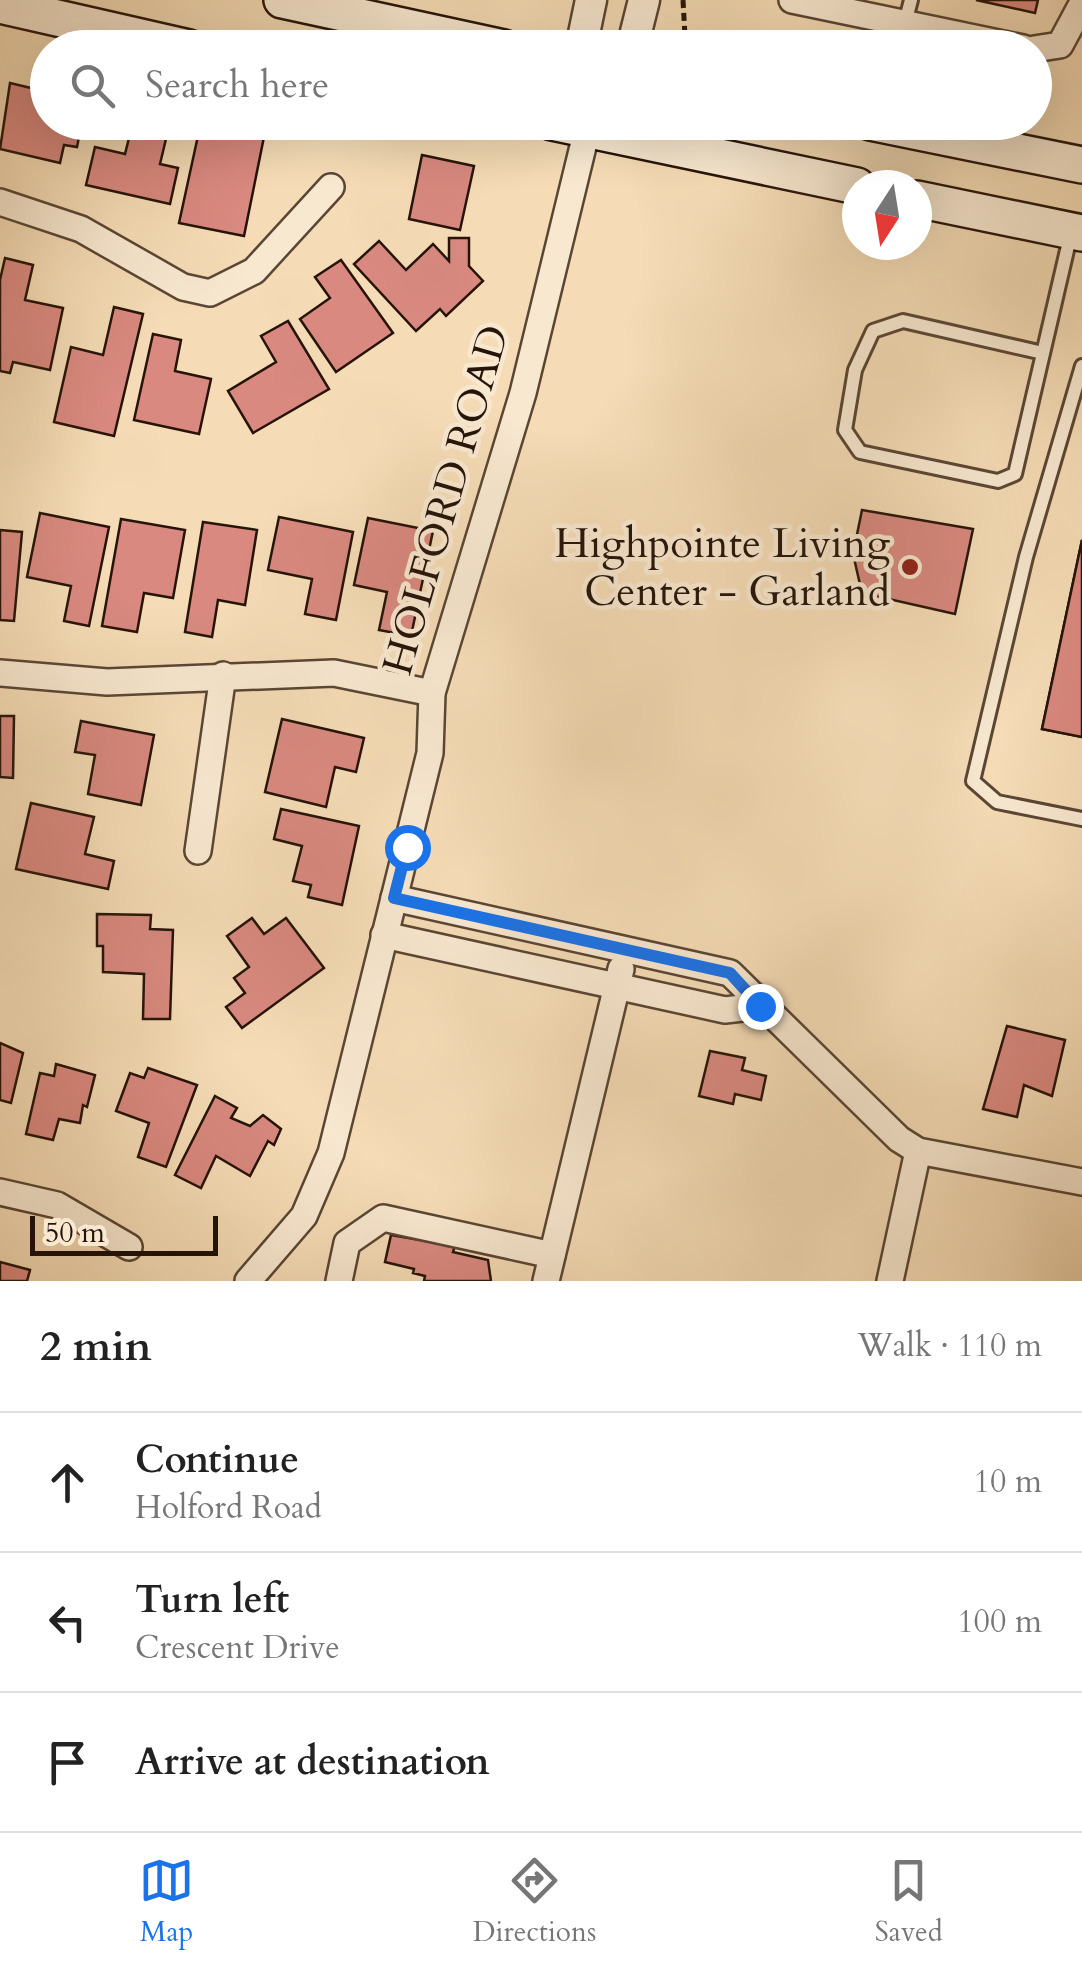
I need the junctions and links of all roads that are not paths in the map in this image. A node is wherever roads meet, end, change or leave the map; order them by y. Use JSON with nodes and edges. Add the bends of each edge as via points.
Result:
{"nodes":[{"id":1,"x":282,"y":0,"type":"edge"},
{"id":2,"x":591,"y":0,"type":"edge"},
{"id":3,"x":644,"y":0,"type":"edge"},
{"id":4,"x":792,"y":0,"type":"edge"},
{"id":5,"x":1082,"y":4,"type":"edge"},
{"id":6,"x":0,"y":5,"type":"edge"},
{"id":7,"x":908,"y":12,"type":"edge"},
{"id":8,"x":110,"y":30,"type":"edge"},
{"id":9,"x":421,"y":30,"type":"edge"},
{"id":10,"x":585,"y":30,"type":"edge"},
{"id":11,"x":636,"y":30,"type":"edge"},
{"id":12,"x":966,"y":30,"type":"edge"},
{"id":13,"x":1052,"y":41,"type":"edge"},
{"id":14,"x":584,"y":140,"type":"edge"},
{"id":15,"x":654,"y":140,"type":"edge"},
{"id":16,"x":959,"y":140,"type":"edge"},
{"id":17,"x":1082,"y":165,"type":"edge"},
{"id":18,"x":842,"y":183,"type":"edge"},
{"id":19,"x":332,"y":187,"type":"dead end"},
{"id":20,"x":0,"y":202,"type":"edge"},
{"id":21,"x":932,"y":202,"type":"edge"},
{"id":22,"x":1077,"y":232,"type":"edge"},
{"id":23,"x":1043,"y":353,"type":"junction"},
{"id":24,"x":1082,"y":366,"type":"edge"},
{"id":25,"x":0,"y":673,"type":"edge"},
{"id":26,"x":222,"y":676,"type":"junction"},
{"id":27,"x":432,"y":693,"type":"junction"},
{"id":28,"x":1082,"y":819,"type":"edge"},
{"id":29,"x":198,"y":851,"type":"dead end"},
{"id":30,"x":394,"y":898,"type":"junction"},
{"id":31,"x":384,"y":935,"type":"junction"},
{"id":32,"x":626,"y":950,"type":"junction"},
{"id":33,"x":618,"y":986,"type":"junction"},
{"id":34,"x":760,"y":1006,"type":"junction"},
{"id":35,"x":918,"y":1151,"type":"junction"},
{"id":36,"x":1082,"y":1182,"type":"edge"},
{"id":37,"x":0,"y":1192,"type":"edge"},
{"id":38,"x":129,"y":1246,"type":"dead end"},
{"id":39,"x":552,"y":1255,"type":"junction"},
{"id":40,"x":248,"y":1281,"type":"edge"},
{"id":41,"x":339,"y":1281,"type":"edge"},
{"id":42,"x":546,"y":1281,"type":"edge"},
{"id":43,"x":890,"y":1281,"type":"edge"}],
"edges":[{"from":1,"to":9,"type":"main road"},
{"from":2,"to":10,"type":"street"},
{"from":3,"to":11,"type":"street"},
{"from":4,"to":7,"type":"street"},
{"from":5,"to":13,"type":"street"},
{"from":6,"to":8,"type":"main road"},
{"from":7,"to":12,"type":"street"},
{"from":14,"to":27,"type":"street","name":"HOLFORD ROAD","via":[[523,393]]},
{"from":15,"to":18,"type":"main road"},
{"from":16,"to":17,"type":"main road"},
{"from":19,"to":20,"type":"street","via":[[254,271],[210,293],[183,287],[81,228]]},
{"from":21,"to":22,"type":"main road"},
{"from":22,"to":23,"type":"lane"},
{"from":23,"to":23,"type":"lane","via":[[1015,474],[998,481],[860,452],[845,430],[855,370],[873,331],[903,321]]},
{"from":24,"to":28,"type":"lane","via":[[1026,557],[973,780],[997,802]]},
{"from":25,"to":26,"type":"street","via":[[107,682]]},
{"from":26,"to":27,"type":"street","via":[[334,673]]},
{"from":26,"to":29,"type":"street"},
{"from":27,"to":30,"type":"street","name":"HOLFORD ROAD","via":[[430,753]]},
{"from":30,"to":31,"type":"street","name":"HOLFORD ROAD"},
{"from":30,"to":32,"type":"street"},
{"from":31,"to":33,"type":"street"},
{"from":31,"to":40,"type":"street","name":"HOLFORD ROAD","via":[[331,1153],[304,1216]]},
{"from":32,"to":33,"type":"street"},
{"from":32,"to":34,"type":"street","via":[[730,973]]},
{"from":33,"to":34,"type":"street","via":[[725,1010]]},
{"from":33,"to":39,"type":"street"},
{"from":34,"to":35,"type":"street"},
{"from":35,"to":36,"type":"street"},
{"from":35,"to":43,"type":"street"},
{"from":37,"to":38,"type":"street","via":[[56,1205]]},
{"from":39,"to":41,"type":"street","via":[[383,1218],[351,1238]]},
{"from":39,"to":42,"type":"street"}]}
